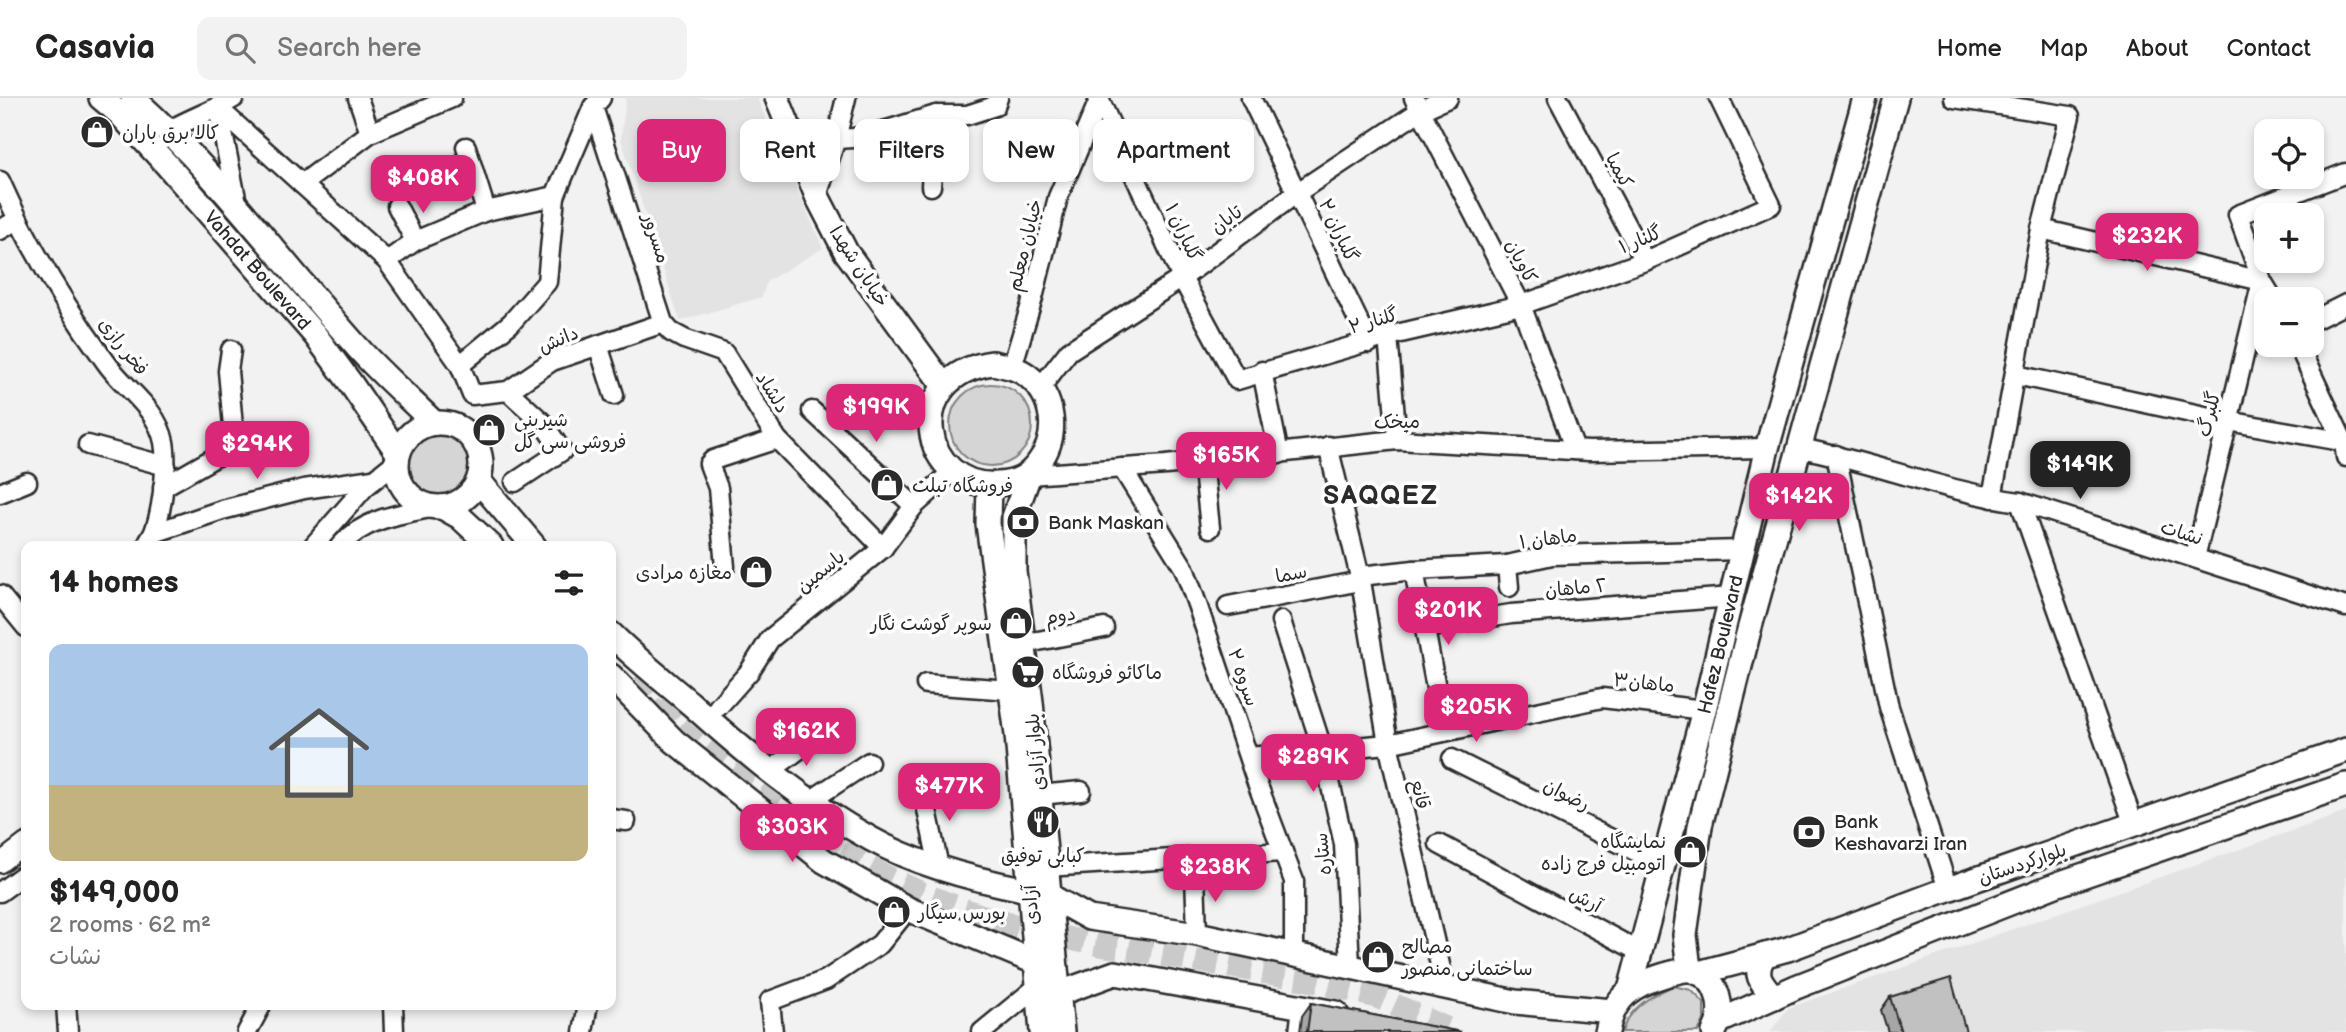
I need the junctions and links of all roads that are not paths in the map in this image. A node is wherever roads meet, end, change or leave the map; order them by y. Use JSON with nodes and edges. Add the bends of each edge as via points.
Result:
{"nodes":[{"id":1,"x":102,"y":98,"type":"edge"},
{"id":2,"x":134,"y":98,"type":"edge"},
{"id":3,"x":234,"y":98,"type":"edge"},
{"id":4,"x":358,"y":98,"type":"edge"},
{"id":5,"x":452,"y":98,"type":"edge"},
{"id":6,"x":778,"y":98,"type":"edge"},
{"id":7,"x":846,"y":98,"type":"edge"},
{"id":8,"x":998,"y":98,"type":"edge"},
{"id":9,"x":1099,"y":98,"type":"edge"},
{"id":10,"x":1251,"y":98,"type":"edge"},
{"id":11,"x":1448,"y":98,"type":"edge"},
{"id":12,"x":1558,"y":98,"type":"edge"},
{"id":13,"x":1865,"y":98,"type":"edge"},
{"id":14,"x":1896,"y":98,"type":"edge"},
{"id":15,"x":1954,"y":98,"type":"edge"},
{"id":16,"x":1726,"y":100,"type":"edge"},
{"id":17,"x":597,"y":102,"type":"edge"},
{"id":18,"x":217,"y":103,"type":"edge"},
{"id":19,"x":1417,"y":104,"type":"edge"},
{"id":20,"x":936,"y":115,"type":"junction"},
{"id":21,"x":840,"y":123,"type":"edge"},
{"id":22,"x":170,"y":131,"type":"junction"},
{"id":23,"x":370,"y":133,"type":"junction"},
{"id":24,"x":840,"y":139,"type":"edge"},
{"id":25,"x":466,"y":147,"type":"dead end"},
{"id":26,"x":2346,"y":173,"type":"edge"},
{"id":27,"x":0,"y":181,"type":"edge"},
{"id":28,"x":822,"y":182,"type":"edge"},
{"id":29,"x":302,"y":184,"type":"junction"},
{"id":30,"x":930,"y":186,"type":"dead end"},
{"id":31,"x":1298,"y":192,"type":"junction"},
{"id":32,"x":555,"y":196,"type":"junction"},
{"id":33,"x":817,"y":197,"type":"junction"},
{"id":34,"x":237,"y":203,"type":"junction"},
{"id":35,"x":397,"y":206,"type":"dead end"},
{"id":36,"x":486,"y":211,"type":"junction"},
{"id":37,"x":18,"y":220,"type":"junction"},
{"id":38,"x":2041,"y":229,"type":"junction"},
{"id":39,"x":0,"y":230,"type":"edge"},
{"id":40,"x":415,"y":241,"type":"junction"},
{"id":41,"x":387,"y":261,"type":"junction"},
{"id":42,"x":1645,"y":261,"type":"junction"},
{"id":43,"x":1182,"y":278,"type":"junction"},
{"id":44,"x":2262,"y":281,"type":"junction"},
{"id":45,"x":2266,"y":287,"type":"edge"},
{"id":46,"x":2346,"y":304,"type":"edge"},
{"id":47,"x":1521,"y":305,"type":"junction"},
{"id":48,"x":2324,"y":315,"type":"edge"},
{"id":49,"x":663,"y":323,"type":"junction"},
{"id":50,"x":1388,"y":336,"type":"junction"},
{"id":51,"x":1369,"y":343,"type":"junction"},
{"id":52,"x":598,"y":345,"type":"junction"},
{"id":53,"x":231,"y":350,"type":"dead end"},
{"id":54,"x":2303,"y":357,"type":"edge"},
{"id":55,"x":460,"y":365,"type":"junction"},
{"id":56,"x":1012,"y":367,"type":"junction"},
{"id":57,"x":1262,"y":371,"type":"junction"},
{"id":58,"x":2016,"y":375,"type":"junction"},
{"id":59,"x":1237,"y":380,"type":"joint"},
{"id":60,"x":944,"y":386,"type":"junction"},
{"id":61,"x":1040,"y":388,"type":"junction"},
{"id":62,"x":508,"y":391,"type":"junction"},
{"id":63,"x":614,"y":395,"type":"dead end"},
{"id":64,"x":812,"y":411,"type":"dead end"},
{"id":65,"x":2228,"y":421,"type":"junction"},
{"id":66,"x":434,"y":423,"type":"junction"},
{"id":67,"x":777,"y":439,"type":"junction"},
{"id":68,"x":1397,"y":440,"type":"junction"},
{"id":69,"x":88,"y":445,"type":"dead end"},
{"id":70,"x":1328,"y":446,"type":"junction"},
{"id":71,"x":1767,"y":448,"type":"junction"},
{"id":72,"x":1800,"y":448,"type":"junction"},
{"id":73,"x":2345,"y":448,"type":"edge"},
{"id":74,"x":1575,"y":450,"type":"junction"},
{"id":75,"x":1279,"y":454,"type":"junction"},
{"id":76,"x":1836,"y":455,"type":"junction"},
{"id":77,"x":398,"y":457,"type":"junction"},
{"id":78,"x":1203,"y":460,"type":"junction"},
{"id":79,"x":166,"y":466,"type":"junction"},
{"id":80,"x":1122,"y":468,"type":"junction"},
{"id":81,"x":953,"y":471,"type":"junction"},
{"id":82,"x":1029,"y":475,"type":"junction"},
{"id":83,"x":373,"y":479,"type":"junction"},
{"id":84,"x":479,"y":481,"type":"junction"},
{"id":85,"x":27,"y":482,"type":"dead end"},
{"id":86,"x":515,"y":482,"type":"dead end"},
{"id":87,"x":989,"y":485,"type":"junction"},
{"id":88,"x":163,"y":487,"type":"junction"},
{"id":89,"x":0,"y":493,"type":"edge"},
{"id":90,"x":1992,"y":498,"type":"junction"},
{"id":91,"x":2020,"y":502,"type":"junction"},
{"id":92,"x":914,"y":506,"type":"junction"},
{"id":93,"x":439,"y":507,"type":"junction"},
{"id":94,"x":1210,"y":527,"type":"dead end"},
{"id":95,"x":345,"y":540,"type":"edge"},
{"id":96,"x":148,"y":541,"type":"edge"},
{"id":97,"x":150,"y":541,"type":"edge"},
{"id":98,"x":317,"y":541,"type":"edge"},
{"id":99,"x":486,"y":541,"type":"edge"},
{"id":100,"x":530,"y":541,"type":"edge"},
{"id":101,"x":883,"y":548,"type":"junction"},
{"id":102,"x":1741,"y":550,"type":"junction"},
{"id":103,"x":2195,"y":558,"type":"junction"},
{"id":104,"x":1507,"y":565,"type":"junction"},
{"id":105,"x":725,"y":566,"type":"dead end"},
{"id":106,"x":1415,"y":570,"type":"junction"},
{"id":107,"x":1361,"y":578,"type":"junction"},
{"id":108,"x":1509,"y":587,"type":"dead end"},
{"id":109,"x":0,"y":595,"type":"edge"},
{"id":110,"x":1732,"y":597,"type":"junction"},
{"id":111,"x":1228,"y":606,"type":"dead end"},
{"id":112,"x":2346,"y":607,"type":"edge"},
{"id":113,"x":21,"y":621,"type":"edge"},
{"id":114,"x":1280,"y":621,"type":"dead end"},
{"id":115,"x":1104,"y":628,"type":"dead end"},
{"id":116,"x":1425,"y":628,"type":"junction"},
{"id":117,"x":618,"y":641,"type":"edge"},
{"id":118,"x":1023,"y":644,"type":"junction"},
{"id":119,"x":616,"y":681,"type":"edge"},
{"id":120,"x":926,"y":684,"type":"dead end"},
{"id":121,"x":1011,"y":690,"type":"junction"},
{"id":122,"x":718,"y":707,"type":"dead end"},
{"id":123,"x":1704,"y":710,"type":"junction"},
{"id":124,"x":1444,"y":731,"type":"junction"},
{"id":125,"x":820,"y":734,"type":"dead end"},
{"id":126,"x":1388,"y":744,"type":"junction"},
{"id":127,"x":2346,"y":750,"type":"edge"},
{"id":128,"x":1323,"y":751,"type":"junction"},
{"id":129,"x":1249,"y":757,"type":"junction"},
{"id":130,"x":1452,"y":760,"type":"dead end"},
{"id":131,"x":869,"y":762,"type":"dead end"},
{"id":132,"x":770,"y":771,"type":"junction"},
{"id":133,"x":2346,"y":785,"type":"edge"},
{"id":134,"x":922,"y":786,"type":"dead end"},
{"id":135,"x":1081,"y":790,"type":"dead end"},
{"id":136,"x":1039,"y":795,"type":"junction"},
{"id":137,"x":810,"y":802,"type":"junction"},
{"id":138,"x":2134,"y":825,"type":"junction"},
{"id":139,"x":1439,"y":844,"type":"dead end"},
{"id":140,"x":21,"y":847,"type":"edge"},
{"id":141,"x":1283,"y":852,"type":"junction"},
{"id":142,"x":0,"y":863,"type":"edge"},
{"id":143,"x":1663,"y":865,"type":"junction"},
{"id":144,"x":939,"y":867,"type":"junction"},
{"id":145,"x":1046,"y":867,"type":"junction"},
{"id":146,"x":1195,"y":875,"type":"dead end"},
{"id":147,"x":21,"y":877,"type":"edge"},
{"id":148,"x":1948,"y":889,"type":"junction"},
{"id":149,"x":0,"y":892,"type":"edge"},
{"id":150,"x":1038,"y":893,"type":"junction"},
{"id":151,"x":908,"y":909,"type":"junction"},
{"id":152,"x":1197,"y":934,"type":"junction"},
{"id":153,"x":1640,"y":952,"type":"junction"},
{"id":154,"x":1294,"y":955,"type":"junction"},
{"id":155,"x":1765,"y":955,"type":"junction"},
{"id":156,"x":1035,"y":962,"type":"junction"},
{"id":157,"x":1350,"y":966,"type":"junction"},
{"id":158,"x":1693,"y":971,"type":"junction"},
{"id":159,"x":1445,"y":986,"type":"junction"},
{"id":160,"x":1037,"y":987,"type":"junction"},
{"id":161,"x":1630,"y":990,"type":"junction"},
{"id":162,"x":1060,"y":993,"type":"junction"},
{"id":163,"x":1774,"y":997,"type":"junction"},
{"id":164,"x":1302,"y":1007,"type":"junction"},
{"id":165,"x":66,"y":1010,"type":"edge"},
{"id":166,"x":259,"y":1010,"type":"edge"},
{"id":167,"x":393,"y":1010,"type":"edge"},
{"id":168,"x":587,"y":1010,"type":"edge"},
{"id":169,"x":1356,"y":1016,"type":"edge"},
{"id":170,"x":1609,"y":1021,"type":"edge"},
{"id":171,"x":1717,"y":1027,"type":"edge"},
{"id":172,"x":68,"y":1032,"type":"edge"},
{"id":173,"x":247,"y":1032,"type":"edge"},
{"id":174,"x":394,"y":1032,"type":"edge"},
{"id":175,"x":583,"y":1032,"type":"edge"},
{"id":176,"x":773,"y":1032,"type":"edge"},
{"id":177,"x":982,"y":1032,"type":"edge"},
{"id":178,"x":1042,"y":1032,"type":"edge"},
{"id":179,"x":1062,"y":1032,"type":"edge"},
{"id":180,"x":1299,"y":1032,"type":"edge"}],
"edges":[{"from":1,"to":77,"type":"main road","name":"Vahdat Boulevard","via":[[167,165],[315,335]]},
{"from":2,"to":22,"type":"main road","name":"Vahdat Boulevard"},
{"from":3,"to":18,"type":"street"},
{"from":4,"to":23,"type":"street"},
{"from":5,"to":23,"type":"street"},
{"from":6,"to":33,"type":"main road","name":"خیابان شهدا"},
{"from":7,"to":21,"type":"street"},
{"from":8,"to":20,"type":"street","via":[[995,106],[967,115]]},
{"from":9,"to":43,"type":"street","name":"گلباران ۱"},
{"from":9,"to":56,"type":"street","name":"خیابان معلم","via":[[1058,198]]},
{"from":10,"to":31,"type":"street","name":"گلباران ۲"},
{"from":11,"to":19,"type":"street","name":"تابان"},
{"from":12,"to":42,"type":"street","name":"کیمیا"},
{"from":13,"to":71,"type":"main road","name":"Hafez Boulevard"},
{"from":14,"to":72,"type":"main road","name":"Hafez Boulevard"},
{"from":15,"to":38,"type":"street","via":[[2070,117]]},
{"from":16,"to":42,"type":"street","name":"گلنار ۱","via":[[1771,205]]},
{"from":17,"to":32,"type":"street"},
{"from":17,"to":49,"type":"street","name":"مسرور"},
{"from":18,"to":22,"type":"street"},
{"from":18,"to":29,"type":"street"},
{"from":18,"to":34,"type":"street"},
{"from":19,"to":31,"type":"street","name":"تابان"},
{"from":19,"to":47,"type":"street","name":"کاویان"},
{"from":20,"to":24,"type":"street"},
{"from":20,"to":30,"type":"street"},
{"from":22,"to":34,"type":"main road","name":"Vahdat Boulevard"},
{"from":23,"to":29,"type":"street"},
{"from":25,"to":36,"type":"street"},
{"from":26,"to":44,"type":"street","via":[[2238,215]]},
{"from":27,"to":37,"type":"street","name":"فخر رازی"},
{"from":28,"to":33,"type":"street"},
{"from":29,"to":41,"type":"street"},
{"from":31,"to":43,"type":"street","name":"تابان"},
{"from":31,"to":51,"type":"street","name":"گلباران ۲"},
{"from":32,"to":36,"type":"street"},
{"from":32,"to":55,"type":"street","via":[[547,282],[511,323]]},
{"from":33,"to":60,"type":"main road","name":"خیابان شهدا","via":[[846,252]]},
{"from":34,"to":66,"type":"main road","name":"Vahdat Boulevard","via":[[359,350]]},
{"from":35,"to":40,"type":"street"},
{"from":36,"to":40,"type":"street"},
{"from":37,"to":39,"type":"street"},
{"from":37,"to":79,"type":"street","name":"فخر رازی","via":[[106,363],[151,412],[164,441]]},
{"from":38,"to":44,"type":"street"},
{"from":38,"to":58,"type":"street"},
{"from":40,"to":41,"type":"street"},
{"from":41,"to":55,"type":"street"},
{"from":42,"to":47,"type":"street","name":"گلنار ۱"},
{"from":43,"to":59,"type":"street","name":"گلباران ۱"},
{"from":43,"to":61,"type":"street","name":"تابان","via":[[1069,351]]},
{"from":44,"to":45,"type":"street"},
{"from":44,"to":65,"type":"street","name":"گلبرگ"},
{"from":46,"to":48,"type":"street"},
{"from":47,"to":50,"type":"street","name":"گلنار ۲"},
{"from":47,"to":74,"type":"street","name":"کاویان"},
{"from":49,"to":52,"type":"street","name":"دانش"},
{"from":49,"to":67,"type":"street","name":"دلشاد","via":[[684,339],[724,353]]},
{"from":50,"to":51,"type":"street","name":"گلنار ۲"},
{"from":50,"to":68,"type":"street"},
{"from":51,"to":57,"type":"street","name":"گلنار ۲"},
{"from":52,"to":62,"type":"street","name":"دانش","via":[[552,361]]},
{"from":52,"to":63,"type":"street"},
{"from":53,"to":88,"type":"street","via":[[230,444]]},
{"from":54,"to":73,"type":"street"},
{"from":55,"to":62,"type":"street","name":"دانش","via":[[472,395]]},
{"from":56,"to":60,"type":"main road","via":[[975,366]]},
{"from":56,"to":61,"type":"main road"},
{"from":57,"to":59,"type":"street","name":"گلنار ۲"},
{"from":57,"to":75,"type":"street"},
{"from":58,"to":65,"type":"street"},
{"from":58,"to":90,"type":"street"},
{"from":60,"to":81,"type":"main road","via":[[934,402],[932,440]]},
{"from":61,"to":82,"type":"main road","via":[[1049,404],[1050,440]]},
{"from":62,"to":86,"type":"street","via":[[542,422],[562,450]]},
{"from":64,"to":92,"type":"street"},
{"from":65,"to":73,"type":"street"},
{"from":65,"to":103,"type":"street","name":"گلبرگ"},
{"from":66,"to":77,"type":"main road","via":[[408,436]]},
{"from":66,"to":84,"type":"main road","via":[[458,427],[477,444],[482,468]]},
{"from":67,"to":101,"type":"street","name":"دلشاد"},
{"from":67,"to":105,"type":"street","via":[[709,464],[718,488]]},
{"from":68,"to":70,"type":"street","name":"میخک"},
{"from":68,"to":74,"type":"street","name":"میخک"},
{"from":69,"to":79,"type":"street"},
{"from":70,"to":75,"type":"street","name":"میخک"},
{"from":70,"to":107,"type":"street","name":"قانع"},
{"from":71,"to":74,"type":"street","name":"میخک"},
{"from":71,"to":102,"type":"main road","name":"Hafez Boulevard"},
{"from":72,"to":76,"type":"street","name":"نشات"},
{"from":72,"to":158,"type":"main road","name":"Hafez Boulevard","via":[[1700,826],[1685,935]]},
{"from":75,"to":78,"type":"street","name":"میخک"},
{"from":76,"to":90,"type":"street","name":"نشات"},
{"from":76,"to":148,"type":"street","via":[[1889,707]]},
{"from":77,"to":83,"type":"street"},
{"from":77,"to":93,"type":"main road","via":[[398,474],[411,497]]},
{"from":78,"to":80,"type":"street","name":"میخک"},
{"from":78,"to":94,"type":"street"},
{"from":79,"to":88,"type":"street","name":"فخر رازی"},
{"from":80,"to":82,"type":"street","name":"میخک"},
{"from":80,"to":129,"type":"street","name":"سروه ۲","via":[[1184,568]]},
{"from":81,"to":87,"type":"main road"},
{"from":81,"to":92,"type":"street","name":"یاسمین"},
{"from":82,"to":87,"type":"main road"},
{"from":82,"to":118,"type":"main road","name":"بلوار آزادی","via":[[1014,517],[1014,571]]},
{"from":83,"to":97,"type":"street","via":[[292,492],[222,510]]},
{"from":83,"to":98,"type":"street"},
{"from":84,"to":93,"type":"main road","via":[[468,496],[452,506]]},
{"from":84,"to":100,"type":"main road"},
{"from":85,"to":89,"type":"street"},
{"from":87,"to":121,"type":"main road","name":"آزادی","via":[[988,524]]},
{"from":88,"to":96,"type":"street","name":"فخر رازی"},
{"from":90,"to":91,"type":"street","name":"نشات"},
{"from":91,"to":103,"type":"street","name":"نشات"},
{"from":91,"to":138,"type":"street"},
{"from":92,"to":101,"type":"street","name":"یاسمین"},
{"from":93,"to":95,"type":"street","via":[[384,517]]},
{"from":93,"to":99,"type":"main road","via":[[460,517]]},
{"from":101,"to":122,"type":"street","name":"یاسمین","via":[[770,639]]},
{"from":102,"to":104,"type":"street","name":"ماهان ۱","via":[[1552,555]]},
{"from":102,"to":110,"type":"main road","name":"Hafez Boulevard"},
{"from":103,"to":112,"type":"street","name":"نشات"},
{"from":104,"to":106,"type":"street","name":"ماهان ۱"},
{"from":104,"to":108,"type":"street"},
{"from":106,"to":107,"type":"street","name":"ماهان ۱"},
{"from":106,"to":116,"type":"street"},
{"from":107,"to":111,"type":"street","name":"سما"},
{"from":107,"to":126,"type":"street","name":"قانع"},
{"from":109,"to":113,"type":"street"},
{"from":110,"to":116,"type":"street","name":"٢ ماهان","via":[[1525,612]]},
{"from":110,"to":123,"type":"main road","name":"Hafez Boulevard"},
{"from":114,"to":128,"type":"street","name":"ستاره"},
{"from":115,"to":118,"type":"street","name":"دوم"},
{"from":116,"to":124,"type":"street"},
{"from":117,"to":132,"type":"main road"},
{"from":118,"to":136,"type":"main road","name":"بلوار آزادی"},
{"from":119,"to":151,"type":"main road","via":[[674,741],[813,853]]},
{"from":120,"to":121,"type":"street"},
{"from":121,"to":150,"type":"main road","name":"آزادی","via":[[1027,842]]},
{"from":123,"to":124,"type":"street","name":"ماهان۳","via":[[1602,698]]},
{"from":123,"to":143,"type":"main road","name":"Hafez Boulevard"},
{"from":124,"to":126,"type":"street","name":"ماهان۳"},
{"from":125,"to":132,"type":"street"},
{"from":126,"to":128,"type":"street","name":"ماهان۳"},
{"from":126,"to":159,"type":"street","name":"قانع"},
{"from":127,"to":138,"type":"main road","name":"بلوارکردستان"},
{"from":128,"to":129,"type":"street","name":"ماهان۳"},
{"from":128,"to":157,"type":"street","name":"ستاره","via":[[1344,844]]},
{"from":129,"to":141,"type":"street","name":"سروه ۲"},
{"from":130,"to":143,"type":"street","name":"رضوان"},
{"from":131,"to":137,"type":"street"},
{"from":132,"to":137,"type":"main road"},
{"from":133,"to":163,"type":"main road","name":"بلوارکردستان","via":[[2059,884]]},
{"from":134,"to":144,"type":"street"},
{"from":135,"to":136,"type":"street"},
{"from":136,"to":145,"type":"main road","name":"بلوار آزادی"},
{"from":137,"to":144,"type":"main road","via":[[872,840]]},
{"from":138,"to":148,"type":"main road","name":"بلوارکردستان"},
{"from":139,"to":153,"type":"street","name":"آرش"},
{"from":140,"to":142,"type":"street"},
{"from":141,"to":145,"type":"street"},
{"from":141,"to":154,"type":"street","name":"سروه ۲","via":[[1294,881]]},
{"from":143,"to":153,"type":"main road","name":"Hafez Boulevard"},
{"from":144,"to":150,"type":"main road"},
{"from":145,"to":150,"type":"main road","name":"بلوار آزادی"},
{"from":146,"to":152,"type":"street"},
{"from":147,"to":149,"type":"street"},
{"from":148,"to":155,"type":"main road","name":"بلوارکردستان"},
{"from":150,"to":152,"type":"main road","via":[[1089,918]]},
{"from":150,"to":156,"type":"main road","name":"آزادی"},
{"from":150,"to":162,"type":"main road","name":"بلوار آزادی"},
{"from":151,"to":156,"type":"main road"},
{"from":151,"to":176,"type":"street","via":[[880,943],[826,980],[770,1001]]},
{"from":152,"to":154,"type":"main road"},
{"from":153,"to":161,"type":"main road","name":"Hafez Boulevard"},
{"from":154,"to":157,"type":"main road"},
{"from":155,"to":158,"type":"main road","name":"بلوارکردستان"},
{"from":155,"to":163,"type":"main road","via":[[1759,973]]},
{"from":156,"to":160,"type":"main road","name":"آزادی"},
{"from":157,"to":159,"type":"main road"},
{"from":158,"to":161,"type":"main road","name":"بلوارکردستان","via":[[1648,980]]},
{"from":158,"to":171,"type":"main road","via":[[1712,984],[1718,996]]},
{"from":159,"to":170,"type":"main road"},
{"from":160,"to":177,"type":"street"},
{"from":160,"to":178,"type":"main road","name":"آزادی"},
{"from":161,"to":170,"type":"main road"},
{"from":162,"to":164,"type":"main road","via":[[1115,973]]},
{"from":162,"to":179,"type":"main road","name":"بلوار آزادی"},
{"from":163,"to":171,"type":"main road","name":"بلوارکردستان"},
{"from":164,"to":169,"type":"main road"},
{"from":164,"to":180,"type":"street"},
{"from":165,"to":172,"type":"street"},
{"from":166,"to":173,"type":"street"},
{"from":167,"to":174,"type":"street"},
{"from":168,"to":175,"type":"street"}]}
